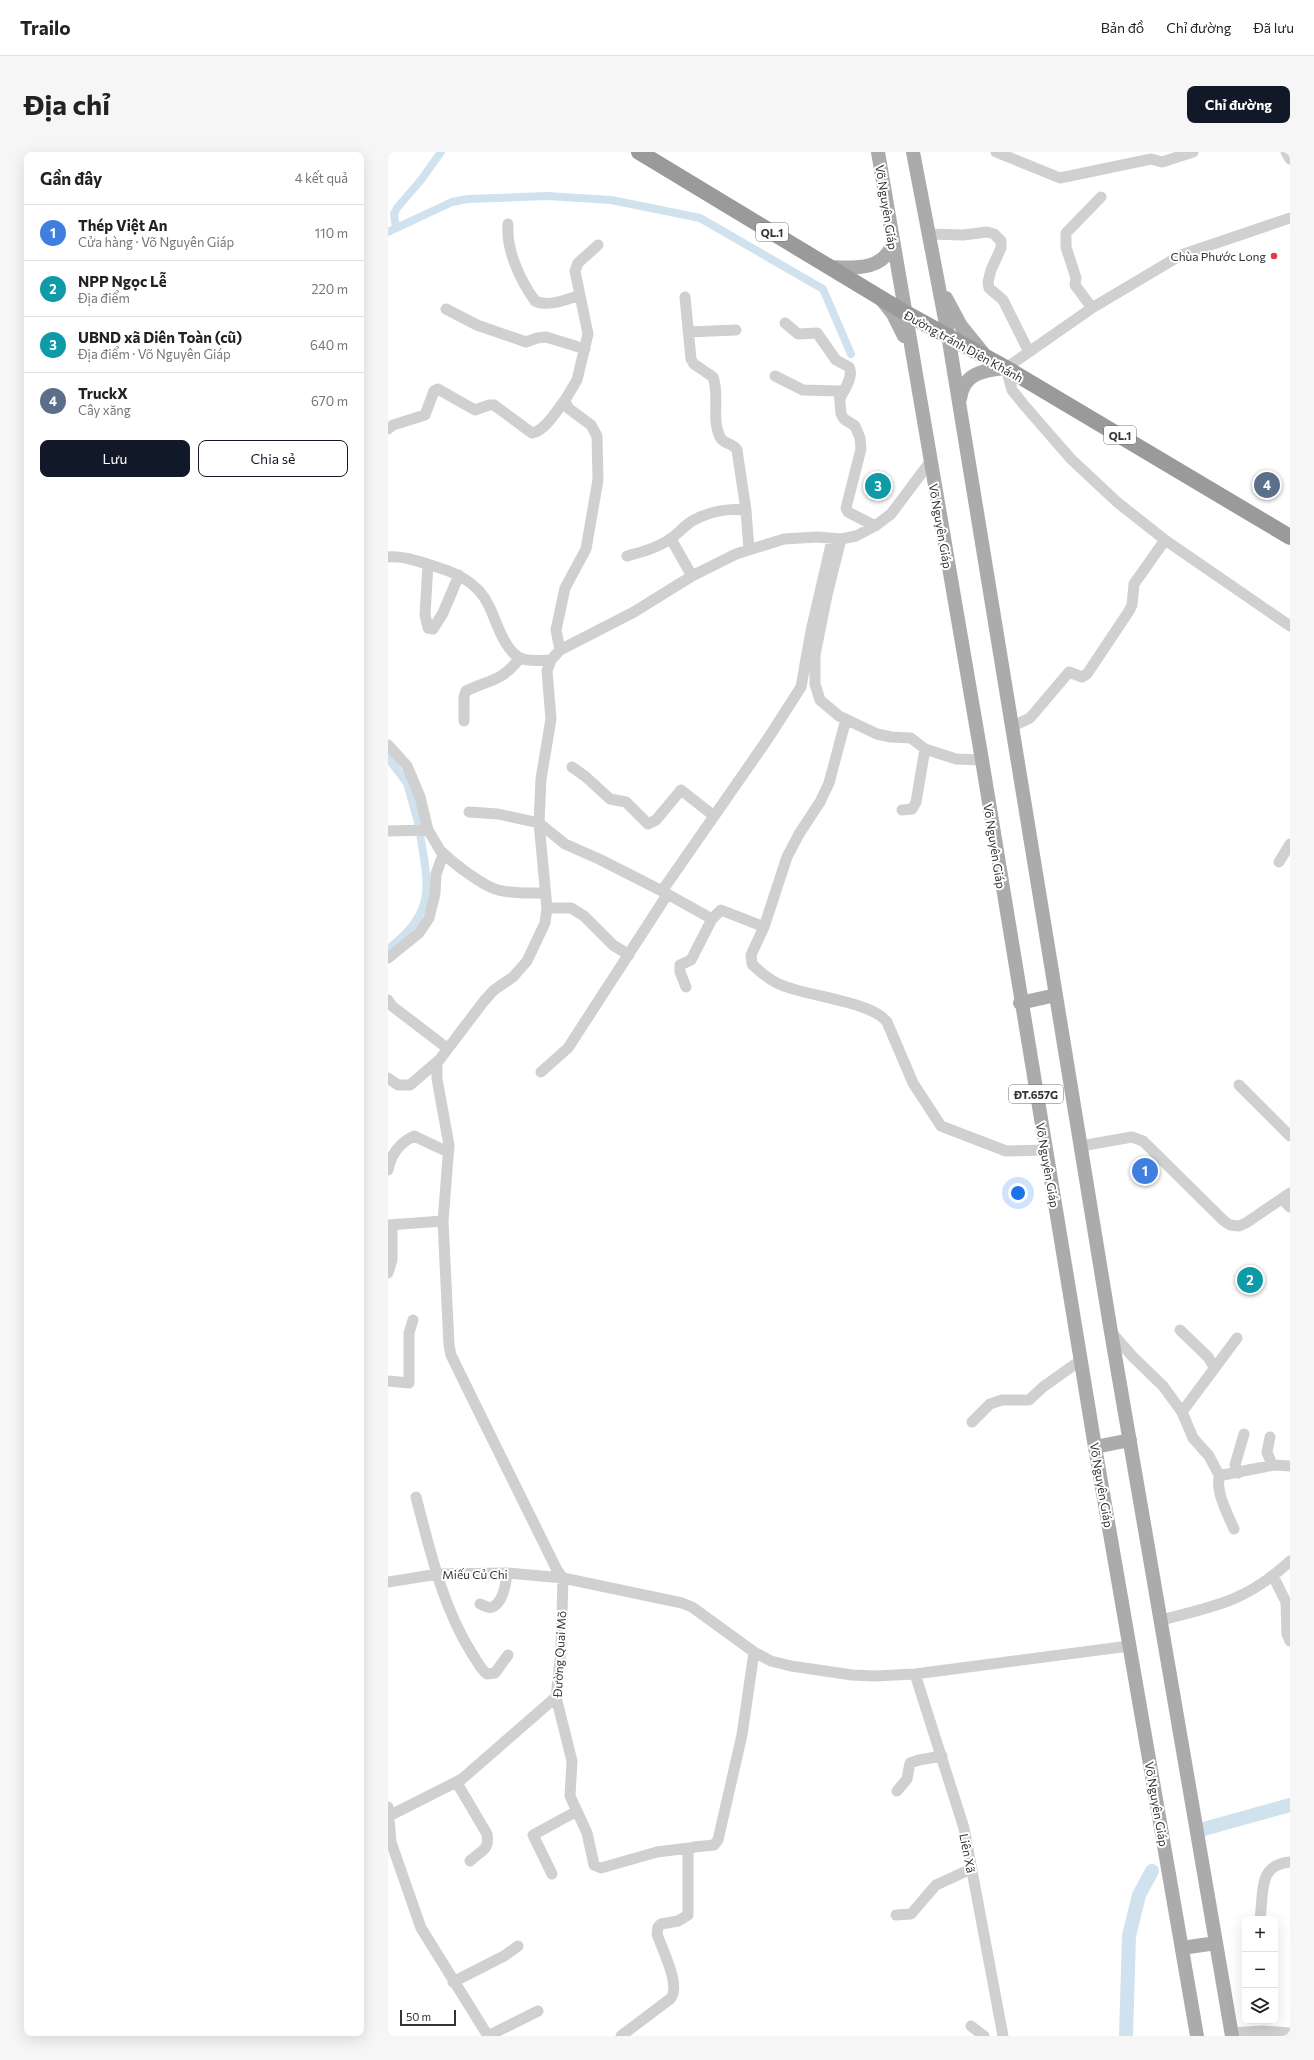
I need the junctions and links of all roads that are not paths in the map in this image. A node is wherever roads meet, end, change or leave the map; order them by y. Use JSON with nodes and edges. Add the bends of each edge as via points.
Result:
{"nodes":[{"id":1,"x":639,"y":152,"type":"edge"},
{"id":2,"x":878,"y":152,"type":"edge"},
{"id":3,"x":913,"y":152,"type":"edge"},
{"id":4,"x":996,"y":152,"type":"edge"},
{"id":5,"x":1193,"y":152,"type":"edge"},
{"id":6,"x":1286,"y":152,"type":"edge"},
{"id":7,"x":1150,"y":156,"type":"edge"},
{"id":8,"x":1290,"y":159,"type":"edge"},
{"id":9,"x":1101,"y":197,"type":"dead end"},
{"id":10,"x":1290,"y":218,"type":"edge"},
{"id":11,"x":508,"y":224,"type":"dead end"},
{"id":12,"x":929,"y":234,"type":"junction"},
{"id":13,"x":893,"y":242,"type":"junction"},
{"id":14,"x":598,"y":245,"type":"dead end"},
{"id":15,"x":830,"y":268,"type":"junction"},
{"id":16,"x":936,"y":275,"type":"junction"},
{"id":17,"x":580,"y":295,"type":"junction"},
{"id":18,"x":685,"y":297,"type":"dead end"},
{"id":19,"x":880,"y":298,"type":"junction"},
{"id":20,"x":1092,"y":308,"type":"junction"},
{"id":21,"x":446,"y":309,"type":"dead end"},
{"id":22,"x":904,"y":312,"type":"junction"},
{"id":23,"x":785,"y":323,"type":"dead end"},
{"id":24,"x":736,"y":330,"type":"dead end"},
{"id":25,"x":688,"y":332,"type":"junction"},
{"id":26,"x":948,"y":335,"type":"junction"},
{"id":27,"x":585,"y":349,"type":"junction"},
{"id":28,"x":911,"y":349,"type":"junction"},
{"id":29,"x":1028,"y":352,"type":"junction"},
{"id":30,"x":989,"y":359,"type":"junction"},
{"id":31,"x":1006,"y":368,"type":"junction"},
{"id":32,"x":774,"y":376,"type":"dead end"},
{"id":33,"x":840,"y":398,"type":"junction"},
{"id":34,"x":565,"y":400,"type":"junction"},
{"id":35,"x":959,"y":405,"type":"junction"},
{"id":36,"x":388,"y":428,"type":"edge"},
{"id":37,"x":930,"y":462,"type":"junction"},
{"id":38,"x":746,"y":510,"type":"junction"},
{"id":39,"x":875,"y":526,"type":"junction"},
{"id":40,"x":1290,"y":537,"type":"edge"},
{"id":41,"x":671,"y":539,"type":"junction"},
{"id":42,"x":837,"y":540,"type":"junction"},
{"id":43,"x":1165,"y":540,"type":"junction"},
{"id":44,"x":748,"y":550,"type":"junction"},
{"id":45,"x":627,"y":556,"type":"dead end"},
{"id":46,"x":388,"y":557,"type":"edge"},
{"id":47,"x":428,"y":564,"type":"junction"},
{"id":48,"x":459,"y":575,"type":"junction"},
{"id":49,"x":692,"y":576,"type":"junction"},
{"id":50,"x":1290,"y":626,"type":"edge"},
{"id":51,"x":560,"y":650,"type":"junction"},
{"id":52,"x":520,"y":658,"type":"junction"},
{"id":53,"x":550,"y":660,"type":"junction"},
{"id":54,"x":846,"y":719,"type":"junction"},
{"id":55,"x":464,"y":721,"type":"dead end"},
{"id":56,"x":1011,"y":727,"type":"junction"},
{"id":57,"x":388,"y":745,"type":"edge"},
{"id":58,"x":925,"y":749,"type":"junction"},
{"id":59,"x":982,"y":760,"type":"junction"},
{"id":60,"x":572,"y":768,"type":"dead end"},
{"id":61,"x":902,"y":810,"type":"dead end"},
{"id":62,"x":469,"y":812,"type":"dead end"},
{"id":63,"x":714,"y":816,"type":"junction"},
{"id":64,"x":539,"y":823,"type":"junction"},
{"id":65,"x":428,"y":830,"type":"junction"},
{"id":66,"x":388,"y":831,"type":"edge"},
{"id":67,"x":1290,"y":844,"type":"edge"},
{"id":68,"x":442,"y":852,"type":"junction"},
{"id":69,"x":1279,"y":862,"type":"dead end"},
{"id":70,"x":545,"y":893,"type":"junction"},
{"id":71,"x":665,"y":893,"type":"junction"},
{"id":72,"x":547,"y":908,"type":"junction"},
{"id":73,"x":712,"y":919,"type":"junction"},
{"id":74,"x":764,"y":927,"type":"junction"},
{"id":75,"x":629,"y":955,"type":"junction"},
{"id":76,"x":388,"y":958,"type":"edge"},
{"id":77,"x":686,"y":987,"type":"dead end"},
{"id":78,"x":1056,"y":995,"type":"junction"},
{"id":79,"x":388,"y":1000,"type":"edge"},
{"id":80,"x":1020,"y":1003,"type":"junction"},
{"id":81,"x":447,"y":1048,"type":"junction"},
{"id":82,"x":438,"y":1061,"type":"junction"},
{"id":83,"x":541,"y":1072,"type":"dead end"},
{"id":84,"x":389,"y":1080,"type":"edge"},
{"id":85,"x":1239,"y":1086,"type":"dead end"},
{"id":86,"x":1290,"y":1136,"type":"edge"},
{"id":87,"x":1081,"y":1146,"type":"junction"},
{"id":88,"x":1046,"y":1150,"type":"junction"},
{"id":89,"x":448,"y":1152,"type":"junction"},
{"id":90,"x":388,"y":1170,"type":"edge"},
{"id":91,"x":1286,"y":1196,"type":"edge"},
{"id":92,"x":1290,"y":1207,"type":"edge"},
{"id":93,"x":443,"y":1221,"type":"junction"},
{"id":94,"x":390,"y":1225,"type":"edge"},
{"id":95,"x":388,"y":1273,"type":"edge"},
{"id":96,"x":413,"y":1320,"type":"dead end"},
{"id":97,"x":1180,"y":1330,"type":"dead end"},
{"id":98,"x":1111,"y":1332,"type":"junction"},
{"id":99,"x":1237,"y":1338,"type":"dead end"},
{"id":100,"x":1081,"y":1360,"type":"junction"},
{"id":101,"x":1214,"y":1367,"type":"junction"},
{"id":102,"x":388,"y":1381,"type":"edge"},
{"id":103,"x":1182,"y":1412,"type":"junction"},
{"id":104,"x":972,"y":1422,"type":"dead end"},
{"id":105,"x":1244,"y":1434,"type":"dead end"},
{"id":106,"x":1270,"y":1437,"type":"dead end"},
{"id":107,"x":1130,"y":1440,"type":"junction"},
{"id":108,"x":1095,"y":1447,"type":"junction"},
{"id":109,"x":1272,"y":1465,"type":"junction"},
{"id":110,"x":1290,"y":1466,"type":"edge"},
{"id":111,"x":1238,"y":1473,"type":"junction"},
{"id":112,"x":1220,"y":1474,"type":"junction"},
{"id":113,"x":416,"y":1497,"type":"dead end"},
{"id":114,"x":1234,"y":1529,"type":"dead end"},
{"id":115,"x":1290,"y":1561,"type":"edge"},
{"id":116,"x":507,"y":1573,"type":"junction"},
{"id":117,"x":438,"y":1574,"type":"junction"},
{"id":118,"x":1273,"y":1576,"type":"junction"},
{"id":119,"x":563,"y":1578,"type":"junction"},
{"id":120,"x":388,"y":1582,"type":"edge"},
{"id":121,"x":480,"y":1604,"type":"dead end"},
{"id":122,"x":1161,"y":1620,"type":"junction"},
{"id":123,"x":1290,"y":1641,"type":"edge"},
{"id":124,"x":1129,"y":1646,"type":"junction"},
{"id":125,"x":754,"y":1652,"type":"junction"},
{"id":126,"x":508,"y":1655,"type":"dead end"},
{"id":127,"x":915,"y":1674,"type":"junction"},
{"id":128,"x":556,"y":1698,"type":"junction"},
{"id":129,"x":942,"y":1756,"type":"junction"},
{"id":130,"x":456,"y":1783,"type":"junction"},
{"id":131,"x":897,"y":1791,"type":"dead end"},
{"id":132,"x":388,"y":1811,"type":"edge"},
{"id":133,"x":576,"y":1811,"type":"junction"},
{"id":134,"x":689,"y":1848,"type":"junction"},
{"id":135,"x":470,"y":1861,"type":"dead end"},
{"id":136,"x":1290,"y":1862,"type":"edge"},
{"id":137,"x":972,"y":1869,"type":"junction"},
{"id":138,"x":552,"y":1874,"type":"dead end"},
{"id":139,"x":896,"y":1915,"type":"dead end"},
{"id":140,"x":1260,"y":1916,"type":"edge"},
{"id":141,"x":1216,"y":1943,"type":"junction"},
{"id":142,"x":518,"y":1946,"type":"dead end"},
{"id":143,"x":1182,"y":1948,"type":"junction"},
{"id":144,"x":453,"y":1982,"type":"junction"},
{"id":145,"x":538,"y":2011,"type":"dead end"},
{"id":146,"x":971,"y":2026,"type":"dead end"},
{"id":147,"x":1262,"y":2029,"type":"edge"},
{"id":148,"x":1290,"y":2033,"type":"edge"},
{"id":149,"x":1231,"y":2034,"type":"edge"},
{"id":150,"x":621,"y":2036,"type":"edge"},
{"id":151,"x":984,"y":2036,"type":"edge"},
{"id":152,"x":1003,"y":2036,"type":"edge"},
{"id":153,"x":1197,"y":2036,"type":"edge"}],
"edges":[{"from":1,"to":15,"type":"highway","name":"Đường tránh Diên Khánh","number":"QL.1"},
{"from":2,"to":13,"type":"main road","name":"Võ Nguyên Giáp","number":"ĐT.657G"},
{"from":3,"to":12,"type":"main road","number":"ĐT.657G"},
{"from":4,"to":7,"type":"street","via":[[1060,178]]},
{"from":5,"to":7,"type":"street","via":[[1162,162]]},
{"from":6,"to":8,"type":"street"},
{"from":9,"to":20,"type":"street","via":[[1066,233],[1066,247],[1076,278],[1075,285]]},
{"from":10,"to":20,"type":"street","via":[[1180,255]]},
{"from":11,"to":17,"type":"street","via":[[508,243],[534,302],[556,302]]},
{"from":12,"to":16,"type":"main road","number":"ĐT.657G"},
{"from":12,"to":29,"type":"street","via":[[963,235],[987,232],[994,234],[1001,241],[1001,248],[991,270],[989,288],[1003,300]]},
{"from":13,"to":15,"type":"main road","via":[[885,258],[875,264]]},
{"from":13,"to":22,"type":"main road","name":"Võ Nguyên Giáp","number":"ĐT.657G"},
{"from":14,"to":17,"type":"street","via":[[576,267],[575,276]]},
{"from":15,"to":19,"type":"highway","name":"Đường tránh Diên Khánh","number":"QL.1"},
{"from":16,"to":26,"type":"main road","number":"ĐT.657G"},
{"from":16,"to":30,"type":"main road","via":[[961,326]]},
{"from":17,"to":27,"type":"street","via":[[587,327]]},
{"from":18,"to":25,"type":"street"},
{"from":19,"to":22,"type":"highway","name":"Đường tránh Diên Khánh","number":"QL.1"},
{"from":19,"to":28,"type":"main road","via":[[893,314]]},
{"from":20,"to":29,"type":"street"},
{"from":21,"to":27,"type":"street","via":[[477,325],[526,342],[546,337]]},
{"from":22,"to":26,"type":"highway","name":"Đường tránh Diên Khánh","number":"QL.1"},
{"from":22,"to":28,"type":"main road","name":"Võ Nguyên Giáp","number":"ĐT.657G"},
{"from":23,"to":33,"type":"street","via":[[798,334],[817,333],[836,360],[848,367],[851,374]]},
{"from":24,"to":25,"type":"street"},
{"from":25,"to":38,"type":"street","via":[[693,362],[714,380],[716,421],[720,438],[734,445],[737,450]]},
{"from":26,"to":30,"type":"highway","name":"Đường tránh Diên Khánh","number":"QL.1"},
{"from":26,"to":35,"type":"main road","number":"ĐT.657G"},
{"from":27,"to":34,"type":"street","via":[[577,380]]},
{"from":28,"to":37,"type":"main road","name":"Võ Nguyên Giáp","number":"ĐT.657G"},
{"from":29,"to":31,"type":"street"},
{"from":30,"to":31,"type":"highway","name":"Đường tránh Diên Khánh","number":"QL.1"},
{"from":31,"to":35,"type":"main road","via":[[984,370],[969,378],[962,387]]},
{"from":31,"to":40,"type":"highway","name":"Đường tránh Diên Khánh","number":"QL.1"},
{"from":31,"to":43,"type":"street","via":[[1012,390],[1071,459],[1117,502]]},
{"from":32,"to":33,"type":"street","via":[[803,390],[837,390]]},
{"from":33,"to":39,"type":"street","via":[[842,417],[855,426],[861,443],[846,508],[848,512]]},
{"from":34,"to":36,"type":"street","via":[[544,425],[532,434],[491,404],[475,410],[438,389],[434,392],[425,415]]},
{"from":34,"to":51,"type":"street","via":[[568,408],[591,425],[597,436],[598,480],[586,549],[565,588],[556,630]]},
{"from":35,"to":56,"type":"main road","number":"ĐT.657G"},
{"from":37,"to":39,"type":"street","via":[[894,510]]},
{"from":37,"to":59,"type":"main road","name":"Võ Nguyên Giáp","number":"ĐT.657G"},
{"from":38,"to":41,"type":"street","via":[[725,509],[714,512],[692,522]]},
{"from":38,"to":44,"type":"street"},
{"from":39,"to":42,"type":"street","via":[[856,536]]},
{"from":41,"to":45,"type":"street","via":[[653,549]]},
{"from":41,"to":49,"type":"street"},
{"from":42,"to":44,"type":"street","via":[[817,537],[794,538]]},
{"from":42,"to":54,"type":"street","via":[[818,636],[814,673],[820,700]]},
{"from":42,"to":63,"type":"street","via":[[811,631],[803,682],[767,740]]},
{"from":43,"to":50,"type":"street"},
{"from":43,"to":56,"type":"street","via":[[1134,584],[1129,611],[1087,674],[1082,677],[1069,672],[1030,718]]},
{"from":44,"to":49,"type":"street"},
{"from":46,"to":47,"type":"street","via":[[401,557]]},
{"from":47,"to":48,"type":"street"},
{"from":47,"to":48,"type":"street","via":[[425,615],[428,628],[433,628],[438,622]]},
{"from":48,"to":52,"type":"street","via":[[482,595],[503,638]]},
{"from":49,"to":51,"type":"street","via":[[634,612]]},
{"from":51,"to":53,"type":"street"},
{"from":52,"to":53,"type":"street"},
{"from":52,"to":55,"type":"street","via":[[508,672],[495,681],[466,691]]},
{"from":53,"to":64,"type":"street","via":[[547,671],[551,719],[541,779]]},
{"from":54,"to":58,"type":"street","via":[[884,736],[911,738]]},
{"from":54,"to":74,"type":"street","via":[[829,783],[787,857]]},
{"from":56,"to":78,"type":"main road","number":"ĐT.657G"},
{"from":57,"to":65,"type":"street","via":[[410,771]]},
{"from":58,"to":59,"type":"street","via":[[956,759]]},
{"from":58,"to":61,"type":"street","via":[[915,805],[910,810]]},
{"from":59,"to":80,"type":"main road","name":"Võ Nguyên Giáp","number":"ĐT.657G"},
{"from":60,"to":63,"type":"street","via":[[610,798],[626,802],[648,824],[656,820],[681,790]]},
{"from":62,"to":64,"type":"street","via":[[498,814]]},
{"from":63,"to":71,"type":"street"},
{"from":64,"to":70,"type":"street"},
{"from":64,"to":71,"type":"street","via":[[565,844]]},
{"from":65,"to":66,"type":"street"},
{"from":65,"to":68,"type":"street"},
{"from":67,"to":69,"type":"street"},
{"from":68,"to":70,"type":"street","via":[[496,890]]},
{"from":68,"to":76,"type":"street","via":[[429,918],[420,933]]},
{"from":70,"to":72,"type":"street"},
{"from":71,"to":73,"type":"street"},
{"from":71,"to":75,"type":"street"},
{"from":72,"to":75,"type":"street","via":[[571,908]]},
{"from":72,"to":81,"type":"street","via":[[542,932],[527,961],[513,977],[494,990]]},
{"from":73,"to":74,"type":"street","via":[[721,910]]},
{"from":73,"to":77,"type":"street","via":[[691,960],[680,965]]},
{"from":74,"to":88,"type":"street","via":[[751,955],[752,964],[768,978],[785,986],[865,1008],[882,1016],[913,1083],[941,1126],[1006,1151]]},
{"from":75,"to":83,"type":"street","via":[[568,1048]]},
{"from":78,"to":80,"type":"main road"},
{"from":78,"to":87,"type":"main road","number":"ĐT.657G"},
{"from":79,"to":81,"type":"street","via":[[392,1006]]},
{"from":80,"to":88,"type":"main road","name":"Võ Nguyên Giáp","number":"ĐT.657G"},
{"from":81,"to":82,"type":"street"},
{"from":82,"to":84,"type":"street","via":[[413,1084],[398,1085]]},
{"from":82,"to":89,"type":"street","via":[[437,1079],[448,1130]]},
{"from":85,"to":86,"type":"street"},
{"from":87,"to":91,"type":"street","via":[[1132,1137],[1140,1139],[1212,1211],[1230,1225],[1239,1226],[1246,1223]]},
{"from":87,"to":98,"type":"main road","number":"ĐT.657G"},
{"from":88,"to":100,"type":"main road","name":"Võ Nguyên Giáp","number":"ĐT.657G"},
{"from":89,"to":90,"type":"street","via":[[414,1136],[396,1149]]},
{"from":89,"to":93,"type":"street"},
{"from":91,"to":92,"type":"street"},
{"from":93,"to":94,"type":"street"},
{"from":93,"to":119,"type":"street","via":[[448,1332],[452,1355]]},
{"from":94,"to":95,"type":"street","via":[[392,1260]]},
{"from":96,"to":102,"type":"street","via":[[409,1333],[409,1383]]},
{"from":97,"to":101,"type":"street","via":[[1208,1357]]},
{"from":98,"to":103,"type":"street","via":[[1159,1381]]},
{"from":98,"to":107,"type":"main road","number":"ĐT.657G"},
{"from":99,"to":101,"type":"street"},
{"from":100,"to":104,"type":"street","via":[[1029,1400],[1002,1400],[990,1404]]},
{"from":100,"to":108,"type":"main road","name":"Võ Nguyên Giáp","number":"ĐT.657G"},
{"from":101,"to":103,"type":"street"},
{"from":103,"to":112,"type":"street","via":[[1193,1438]]},
{"from":105,"to":111,"type":"street","via":[[1235,1465]]},
{"from":106,"to":109,"type":"street","via":[[1267,1452]]},
{"from":107,"to":108,"type":"main road"},
{"from":107,"to":122,"type":"main road","number":"ĐT.657G"},
{"from":108,"to":124,"type":"main road","name":"Võ Nguyên Giáp","number":"ĐT.657G"},
{"from":109,"to":110,"type":"street"},
{"from":109,"to":111,"type":"street"},
{"from":111,"to":112,"type":"street"},
{"from":112,"to":114,"type":"street","via":[[1219,1489]]},
{"from":113,"to":117,"type":"street"},
{"from":115,"to":118,"type":"street"},
{"from":116,"to":117,"type":"street","name":"Miếu Củ Chi"},
{"from":116,"to":119,"type":"street","name":"Miếu Củ Chi"},
{"from":116,"to":121,"type":"street","via":[[505,1590],[494,1606],[490,1608]]},
{"from":117,"to":120,"type":"street","name":"Miếu Củ Chi"},
{"from":117,"to":126,"type":"street","via":[[454,1622],[483,1671],[493,1674]]},
{"from":118,"to":122,"type":"street","via":[[1234,1600]]},
{"from":118,"to":123,"type":"street","via":[[1286,1602],[1287,1634]]},
{"from":119,"to":125,"type":"street","name":"Miếu Củ Chi","via":[[690,1606]]},
{"from":119,"to":128,"type":"street","name":"Đường Quai Mõ","via":[[561,1651]]},
{"from":122,"to":141,"type":"main road","number":"ĐT.657G"},
{"from":124,"to":127,"type":"street","name":"Miếu Củ Chi"},
{"from":124,"to":143,"type":"main road","name":"Võ Nguyên Giáp","number":"ĐT.657G"},
{"from":125,"to":127,"type":"street","name":"Miếu Củ Chi","via":[[783,1664],[852,1675]]},
{"from":125,"to":134,"type":"street","via":[[742,1735],[718,1840],[714,1845]]},
{"from":127,"to":129,"type":"street","name":"Liên Xã"},
{"from":128,"to":130,"type":"street"},
{"from":128,"to":133,"type":"street","name":"Đường Quai Mõ","via":[[572,1761],[570,1791]]},
{"from":129,"to":131,"type":"street","via":[[910,1763],[908,1777]]},
{"from":129,"to":137,"type":"street","name":"Liên Xã","via":[[960,1811]]},
{"from":130,"to":132,"type":"street"},
{"from":130,"to":135,"type":"street","via":[[487,1834],[487,1848]]},
{"from":132,"to":144,"type":"street","via":[[391,1842],[421,1928]]},
{"from":133,"to":134,"type":"street","name":"Đường Quai Mõ","via":[[587,1833],[594,1865],[598,1868],[657,1852]]},
{"from":133,"to":138,"type":"street","via":[[533,1835]]},
{"from":134,"to":150,"type":"street","via":[[688,1915],[678,1921],[661,1924],[657,1929],[674,1983],[674,1995]]},
{"from":136,"to":140,"type":"street","via":[[1276,1865],[1266,1874]]},
{"from":137,"to":139,"type":"street","via":[[936,1884],[911,1914]]},
{"from":137,"to":152,"type":"street","name":"Liên Xã"},
{"from":141,"to":143,"type":"main road"},
{"from":141,"to":149,"type":"main road","number":"ĐT.657G"},
{"from":142,"to":144,"type":"street"},
{"from":143,"to":153,"type":"main road","name":"Võ Nguyên Giáp","number":"ĐT.657G"},
{"from":144,"to":145,"type":"street","via":[[488,2036]]},
{"from":146,"to":151,"type":"street"},
{"from":147,"to":148,"type":"street"},
{"from":147,"to":149,"type":"street"}]}
